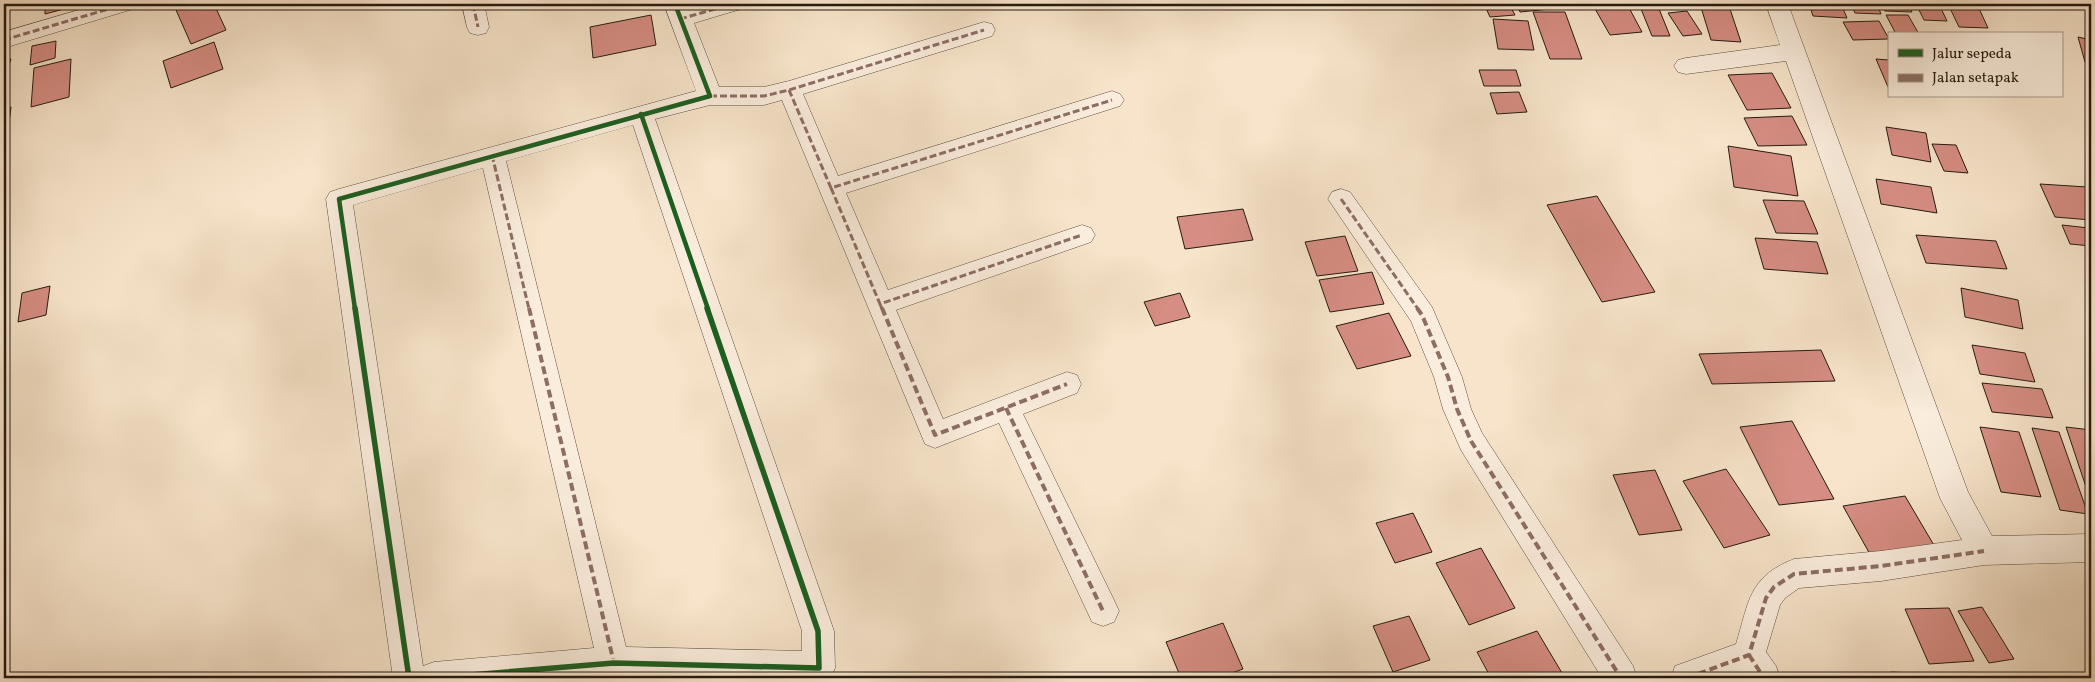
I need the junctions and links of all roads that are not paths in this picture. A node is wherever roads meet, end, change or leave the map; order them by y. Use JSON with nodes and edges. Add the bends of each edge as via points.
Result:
{"nodes":[{"id":1,"x":125,"y":4,"type":"edge"},
{"id":2,"x":473,"y":4,"type":"edge"},
{"id":3,"x":733,"y":4,"type":"edge"},
{"id":4,"x":1777,"y":4,"type":"edge"},
{"id":5,"x":678,"y":11,"type":"edge"},
{"id":6,"x":478,"y":27,"type":"dead end"},
{"id":7,"x":984,"y":30,"type":"dead end"},
{"id":8,"x":4,"y":40,"type":"edge"},
{"id":9,"x":1795,"y":51,"type":"junction"},
{"id":10,"x":1686,"y":66,"type":"dead end"},
{"id":11,"x":789,"y":90,"type":"junction"},
{"id":12,"x":710,"y":96,"type":"junction"},
{"id":13,"x":1112,"y":100,"type":"dead end"},
{"id":14,"x":641,"y":114,"type":"junction"},
{"id":15,"x":492,"y":156,"type":"junction"},
{"id":16,"x":831,"y":188,"type":"junction"},
{"id":17,"x":1341,"y":199,"type":"dead end"},
{"id":18,"x":1082,"y":235,"type":"dead end"},
{"id":19,"x":880,"y":304,"type":"junction"},
{"id":20,"x":1067,"y":384,"type":"dead end"},
{"id":21,"x":1006,"y":408,"type":"junction"},
{"id":22,"x":2091,"y":548,"type":"edge"},
{"id":23,"x":1984,"y":551,"type":"junction"},
{"id":24,"x":1103,"y":611,"type":"dead end"},
{"id":25,"x":614,"y":664,"type":"junction"},
{"id":26,"x":1756,"y":666,"type":"edge"},
{"id":27,"x":409,"y":678,"type":"edge"},
{"id":28,"x":434,"y":678,"type":"edge"},
{"id":29,"x":1621,"y":678,"type":"edge"},
{"id":30,"x":1687,"y":678,"type":"edge"}],
"edges":[{"from":1,"to":8,"type":"street"},
{"from":2,"to":6,"type":"street"},
{"from":3,"to":5,"type":"street"},
{"from":4,"to":9,"type":"street"},
{"from":5,"to":12,"type":"street"},
{"from":7,"to":11,"type":"street"},
{"from":9,"to":10,"type":"street"},
{"from":9,"to":23,"type":"street","via":[[1955,498]]},
{"from":11,"to":12,"type":"street","via":[[764,96]]},
{"from":11,"to":16,"type":"street"},
{"from":12,"to":14,"type":"street"},
{"from":13,"to":16,"type":"street"},
{"from":14,"to":15,"type":"street"},
{"from":14,"to":25,"type":"street","via":[[818,631],[819,668]]},
{"from":15,"to":25,"type":"street"},
{"from":15,"to":27,"type":"street","via":[[339,200]]},
{"from":16,"to":19,"type":"street"},
{"from":17,"to":29,"type":"street","via":[[1422,315],[1471,441]]},
{"from":18,"to":19,"type":"street"},
{"from":19,"to":21,"type":"street","via":[[935,435]]},
{"from":20,"to":21,"type":"street"},
{"from":21,"to":24,"type":"street"},
{"from":22,"to":23,"type":"street"},
{"from":23,"to":26,"type":"street","via":[[1881,566],[1794,574],[1774,587],[1766,598]]},
{"from":25,"to":28,"type":"street"},
{"from":26,"to":30,"type":"street","via":[[1737,661]]}]}
